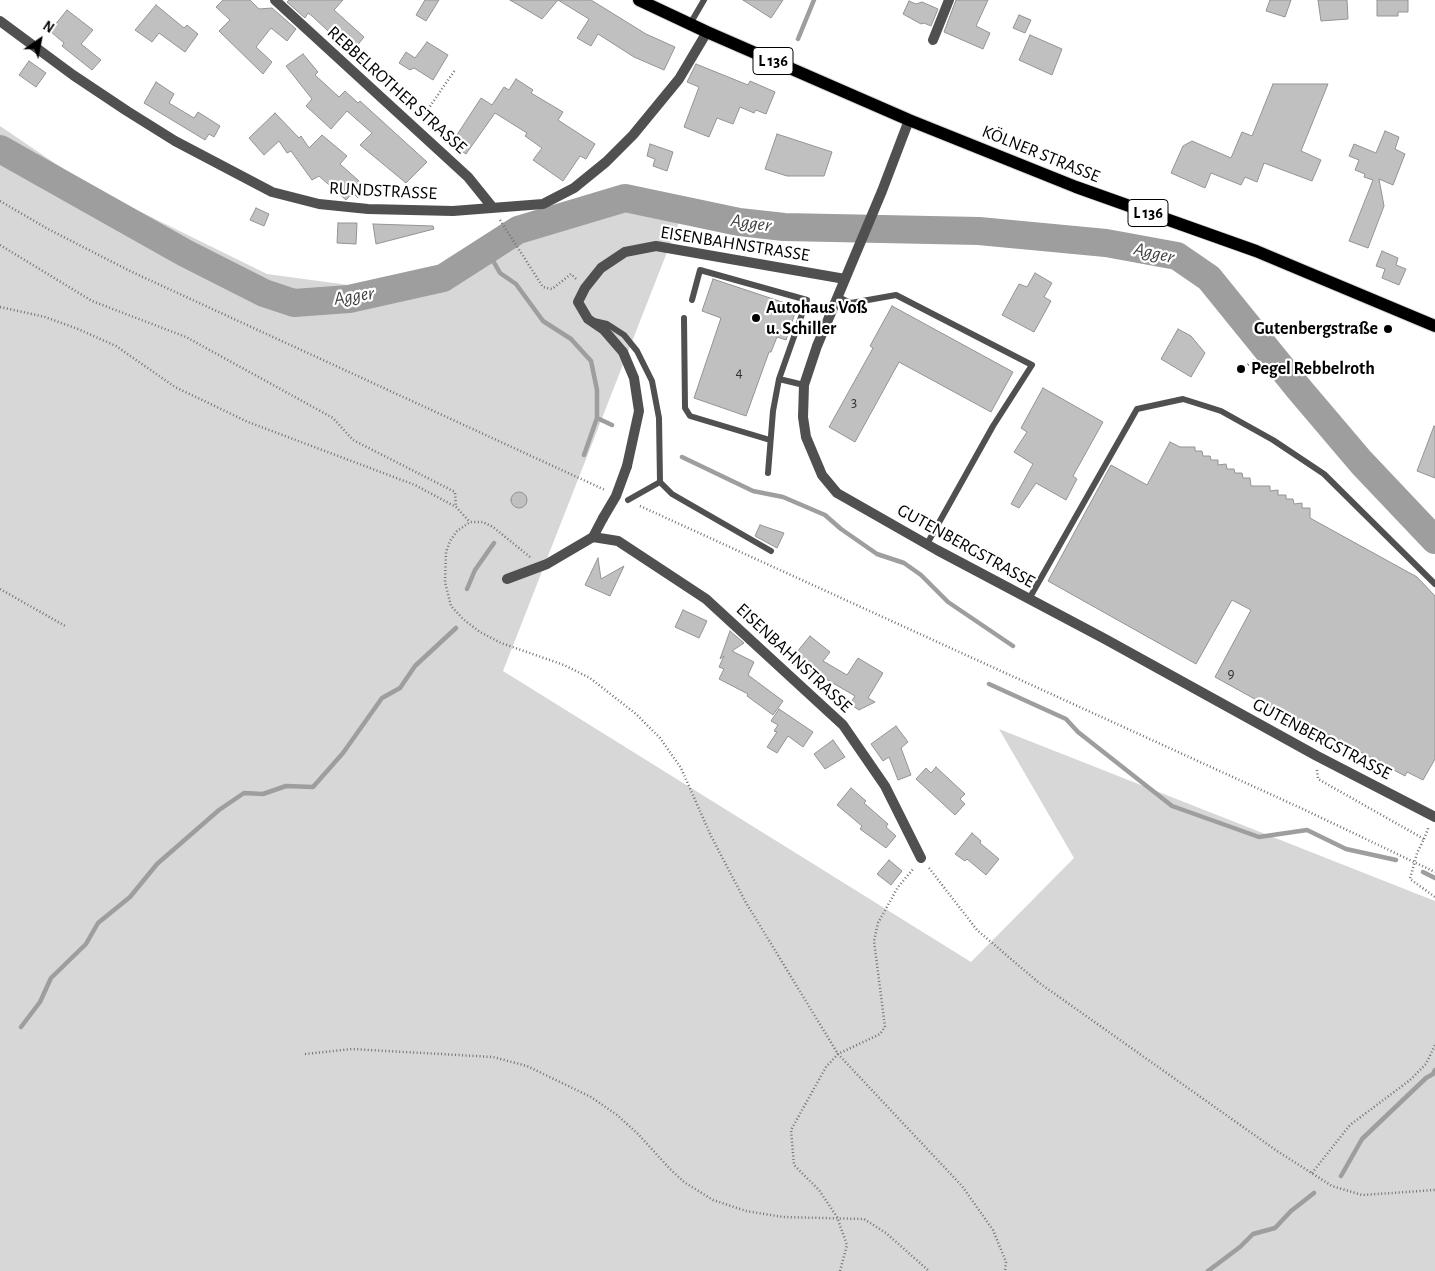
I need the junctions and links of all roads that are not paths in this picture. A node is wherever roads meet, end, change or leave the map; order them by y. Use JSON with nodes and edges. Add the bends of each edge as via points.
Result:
{"nodes":[{"id":1,"x":275,"y":0,"type":"edge"},
{"id":2,"x":639,"y":0,"type":"edge"},
{"id":3,"x":704,"y":0,"type":"edge"},
{"id":4,"x":949,"y":0,"type":"edge"},
{"id":5,"x":0,"y":21,"type":"edge"},
{"id":6,"x":690,"y":24,"type":"junction"},
{"id":7,"x":707,"y":32,"type":"junction"},
{"id":8,"x":933,"y":40,"type":"dead end"},
{"id":9,"x":909,"y":120,"type":"junction"},
{"id":10,"x":493,"y":208,"type":"junction"},
{"id":11,"x":846,"y":279,"type":"junction"},
{"id":12,"x":838,"y":297,"type":"junction"},
{"id":13,"x":692,"y":300,"type":"dead end"},
{"id":14,"x":684,"y":318,"type":"dead end"},
{"id":15,"x":588,"y":319,"type":"junction"},
{"id":16,"x":1435,"y":326,"type":"edge"},
{"id":17,"x":779,"y":379,"type":"junction"},
{"id":18,"x":804,"y":385,"type":"junction"},
{"id":19,"x":770,"y":440,"type":"junction"},
{"id":20,"x":768,"y":473,"type":"dead end"},
{"id":21,"x":660,"y":482,"type":"junction"},
{"id":22,"x":628,"y":500,"type":"road end"},
{"id":23,"x":593,"y":537,"type":"junction"},
{"id":24,"x":927,"y":544,"type":"junction"},
{"id":25,"x":772,"y":551,"type":"dead end"},
{"id":26,"x":508,"y":579,"type":"dead end"},
{"id":27,"x":1435,"y":584,"type":"edge"},
{"id":28,"x":1030,"y":600,"type":"junction"},
{"id":29,"x":1435,"y":817,"type":"edge"},
{"id":30,"x":922,"y":858,"type":"road end"}],
"edges":[{"from":1,"to":10,"type":"street","name":"REBBELROTHER STRASSE","via":[[468,177]]},
{"from":2,"to":6,"type":"main road","name":"KÖLNER STRASSE","number":"L 136"},
{"from":3,"to":6,"type":"lane"},
{"from":4,"to":8,"type":"street"},
{"from":5,"to":10,"type":"street","name":"RUNDSTRASSE","via":[[127,111],[175,141],[272,192],[319,204],[368,210]]},
{"from":6,"to":7,"type":"main road","name":"KÖLNER STRASSE","number":"L 136"},
{"from":7,"to":9,"type":"main road","name":"KÖLNER STRASSE","number":"L 136"},
{"from":7,"to":10,"type":"street","name":"RUNDSTRASSE","via":[[678,79],[633,135],[587,178],[542,204]]},
{"from":9,"to":11,"type":"street","name":"GUTENBERGSTRASSE"},
{"from":9,"to":16,"type":"main road","name":"KÖLNER STRASSE","number":"L 136","via":[[1076,187],[1256,251]]},
{"from":11,"to":12,"type":"street","name":"GUTENBERGSTRASSE"},
{"from":11,"to":15,"type":"street","name":"EISENBAHNSTRASSE","via":[[656,246],[625,252],[601,268],[578,302]]},
{"from":12,"to":18,"type":"street","name":"GUTENBERGSTRASSE"},
{"from":12,"to":24,"type":"lane","via":[[851,303],[896,295],[1032,365],[993,426]]},
{"from":13,"to":17,"type":"lane","via":[[700,270],[807,300]]},
{"from":14,"to":19,"type":"lane","via":[[685,408],[690,416]]},
{"from":15,"to":21,"type":"lane","via":[[607,324],[624,335],[637,351],[652,381],[659,418]]},
{"from":15,"to":23,"type":"street","bridge":true,"via":[[604,330],[622,352],[634,378],[640,411],[616,496]]},
{"from":17,"to":18,"type":"lane"},
{"from":17,"to":19,"type":"lane"},
{"from":18,"to":24,"type":"street","name":"GUTENBERGSTRASSE","via":[[806,437],[822,475],[837,493]]},
{"from":19,"to":20,"type":"lane"},
{"from":21,"to":22,"type":"lane"},
{"from":21,"to":25,"type":"lane","via":[[672,494]]},
{"from":23,"to":26,"type":"street","via":[[547,564]]},
{"from":23,"to":30,"type":"street","name":"EISENBAHNSTRASSE","via":[[618,541],[706,599],[843,725],[885,786]]},
{"from":24,"to":28,"type":"street","name":"GUTENBERGSTRASSE"},
{"from":27,"to":28,"type":"lane","via":[[1324,474],[1221,411],[1183,399],[1137,409]]},
{"from":28,"to":29,"type":"street","name":"GUTENBERGSTRASSE"}]}
